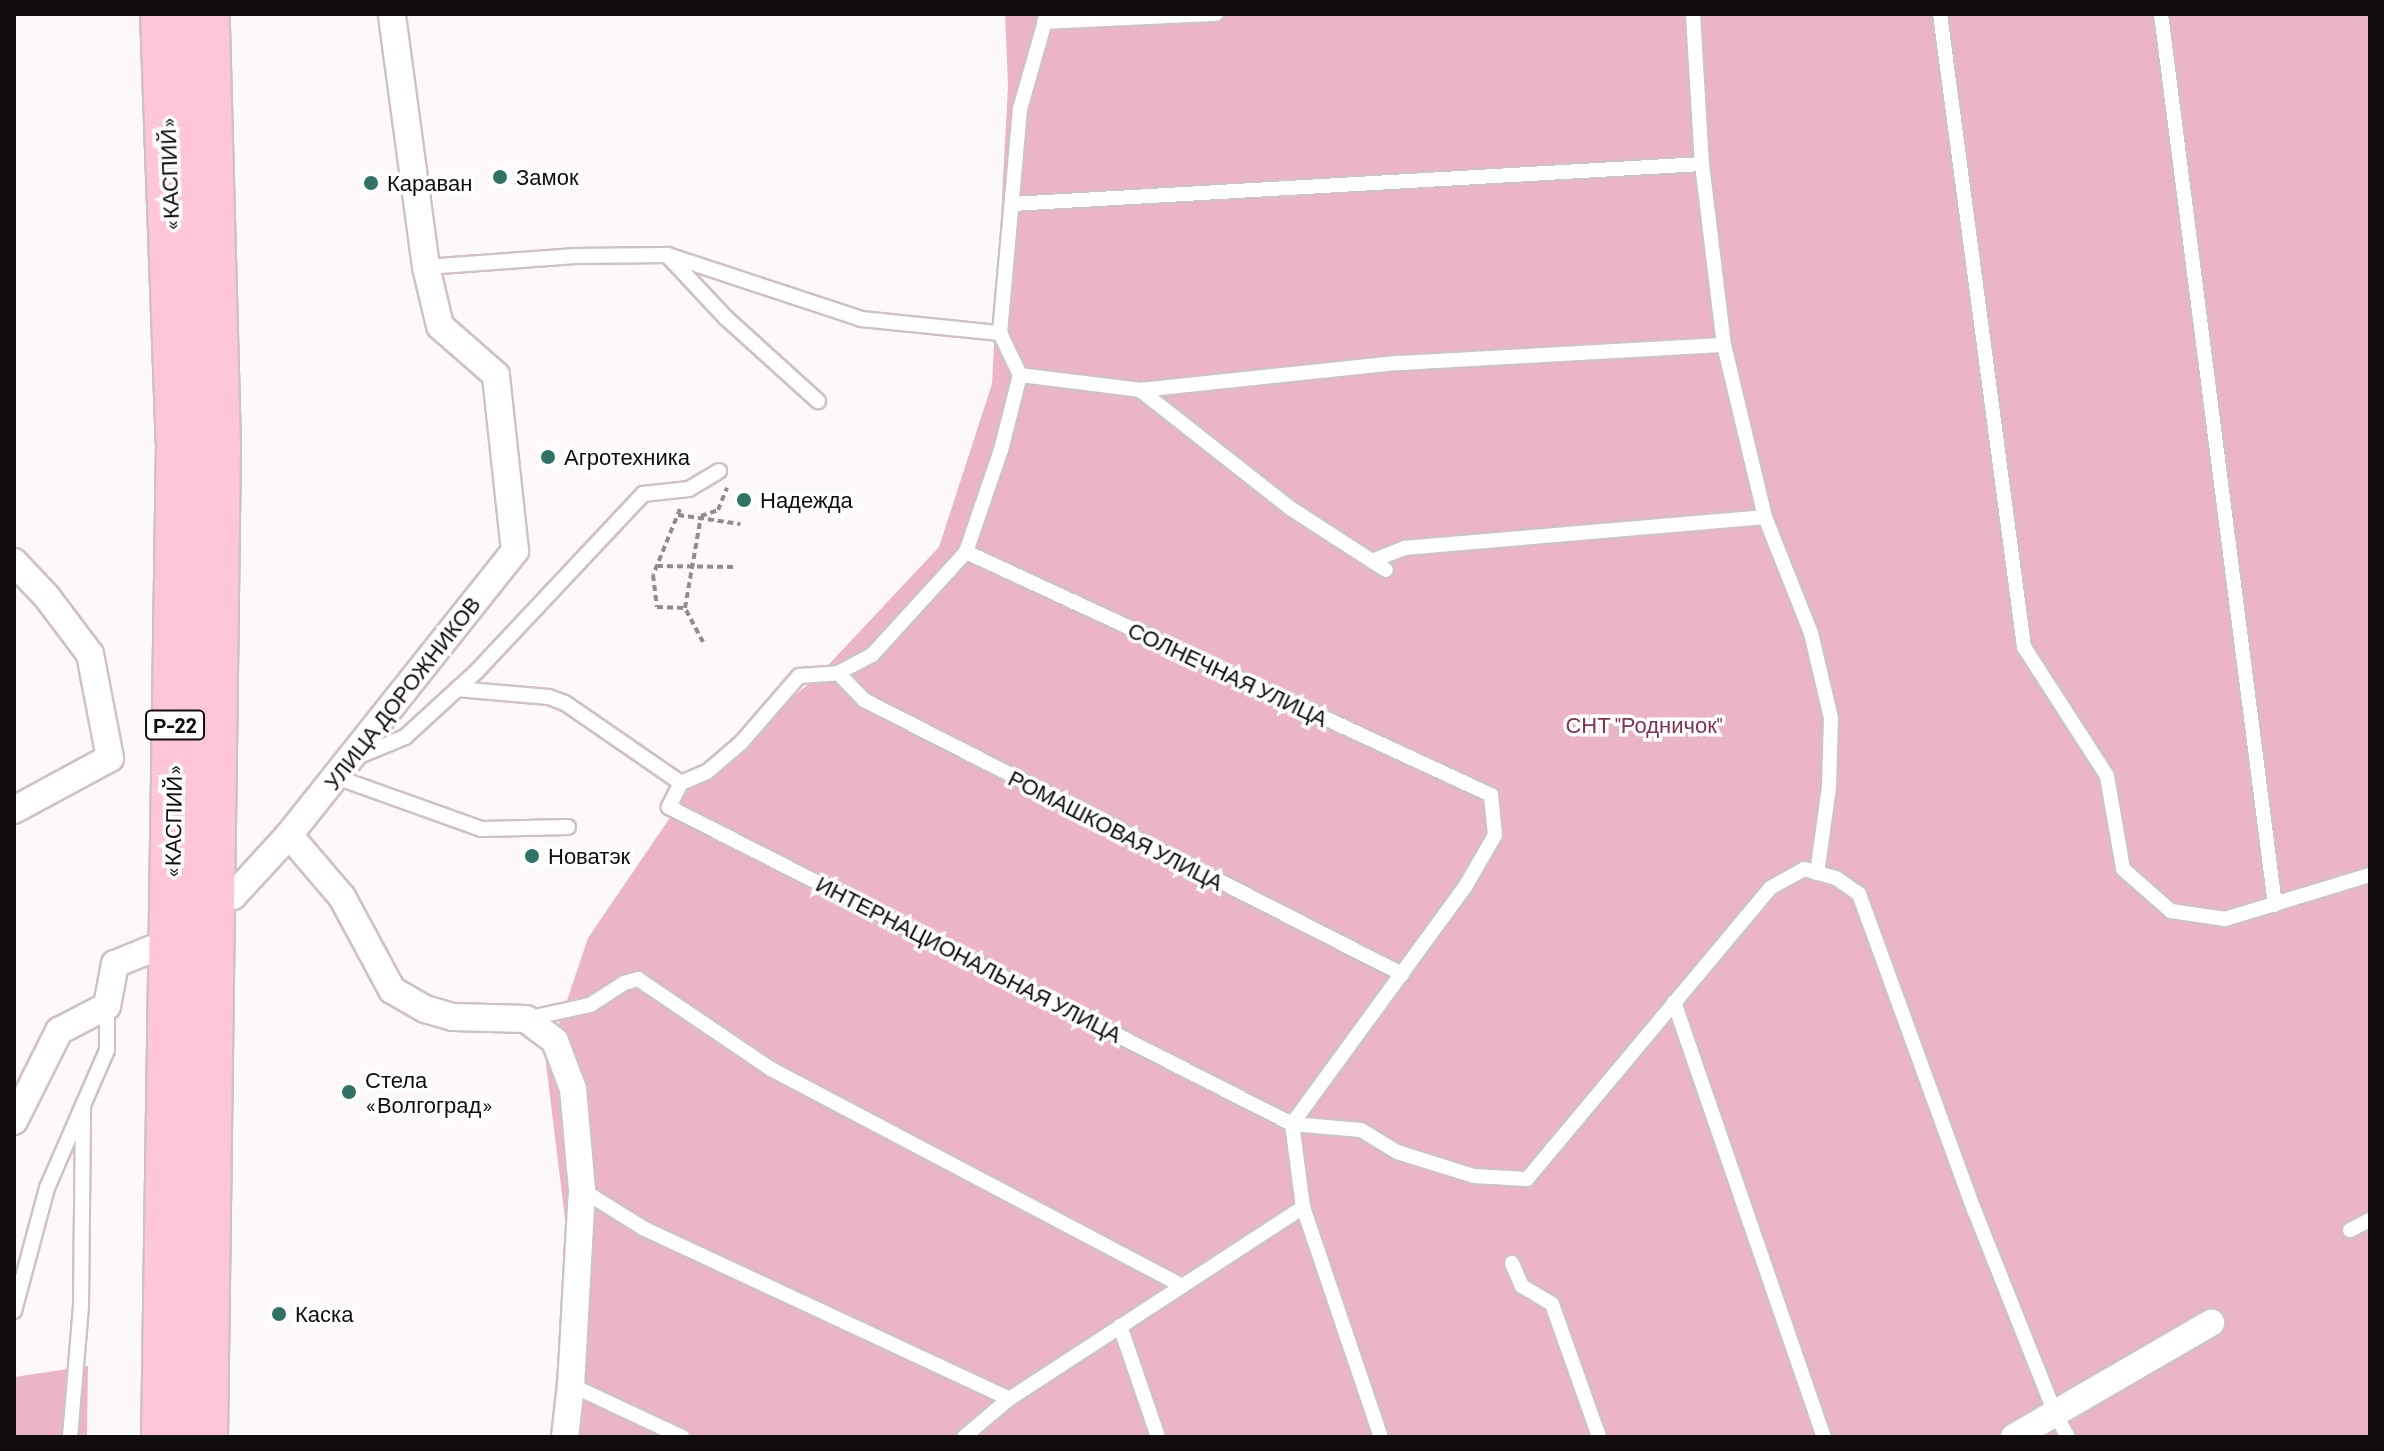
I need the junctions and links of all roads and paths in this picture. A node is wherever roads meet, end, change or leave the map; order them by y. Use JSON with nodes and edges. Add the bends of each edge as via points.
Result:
{"nodes":[{"id":1,"x":163,"y":14,"type":"edge"},
{"id":2,"x":207,"y":14,"type":"edge"},
{"id":3,"x":392,"y":14,"type":"edge"},
{"id":4,"x":1216,"y":14,"type":"edge"},
{"id":5,"x":1693,"y":14,"type":"edge"},
{"id":6,"x":1940,"y":14,"type":"edge"},
{"id":7,"x":2161,"y":14,"type":"edge"},
{"id":8,"x":1046,"y":18,"type":"edge"},
{"id":9,"x":1702,"y":164,"type":"junction"},
{"id":10,"x":1012,"y":204,"type":"junction"},
{"id":11,"x":667,"y":255,"type":"junction"},
{"id":12,"x":426,"y":267,"type":"junction"},
{"id":13,"x":1000,"y":333,"type":"junction"},
{"id":14,"x":1724,"y":345,"type":"junction"},
{"id":15,"x":1020,"y":375,"type":"junction"},
{"id":16,"x":1140,"y":390,"type":"junction"},
{"id":17,"x":818,"y":401,"type":"dead end"},
{"id":18,"x":719,"y":471,"type":"dead end"},
{"id":19,"x":689,"y":489,"type":"junction"},
{"id":20,"x":678,"y":515,"type":"junction"},
{"id":21,"x":701,"y":516,"type":"junction"},
{"id":22,"x":1765,"y":517,"type":"junction"},
{"id":23,"x":740,"y":524,"type":"dead end"},
{"id":24,"x":966,"y":552,"type":"junction"},
{"id":25,"x":1372,"y":561,"type":"junction"},
{"id":26,"x":14,"y":562,"type":"edge"},
{"id":27,"x":657,"y":566,"type":"junction"},
{"id":28,"x":737,"y":567,"type":"dead end"},
{"id":29,"x":692,"y":569,"type":"junction"},
{"id":30,"x":1386,"y":570,"type":"dead end"},
{"id":31,"x":685,"y":608,"type":"junction"},
{"id":32,"x":703,"y":642,"type":"dead end"},
{"id":33,"x":838,"y":673,"type":"junction"},
{"id":34,"x":457,"y":689,"type":"junction"},
{"id":35,"x":344,"y":768,"type":"junction"},
{"id":36,"x":681,"y":783,"type":"junction"},
{"id":37,"x":14,"y":810,"type":"edge"},
{"id":38,"x":568,"y":827,"type":"dead end"},
{"id":39,"x":289,"y":835,"type":"junction"},
{"id":40,"x":1817,"y":873,"type":"junction"},
{"id":41,"x":2370,"y":875,"type":"edge"},
{"id":42,"x":2275,"y":905,"type":"junction"},
{"id":43,"x":208,"y":916,"type":"junction"},
{"id":44,"x":1402,"y":974,"type":"junction"},
{"id":45,"x":1674,"y":1002,"type":"junction"},
{"id":46,"x":107,"y":1006,"type":"junction"},
{"id":47,"x":526,"y":1019,"type":"junction"},
{"id":48,"x":83,"y":1105,"type":"junction"},
{"id":49,"x":14,"y":1118,"type":"edge"},
{"id":50,"x":1292,"y":1124,"type":"junction"},
{"id":51,"x":582,"y":1190,"type":"junction"},
{"id":52,"x":1303,"y":1207,"type":"junction"},
{"id":53,"x":2370,"y":1220,"type":"edge"},
{"id":54,"x":2350,"y":1230,"type":"dead end"},
{"id":55,"x":1512,"y":1263,"type":"dead end"},
{"id":56,"x":1182,"y":1286,"type":"junction"},
{"id":57,"x":14,"y":1311,"type":"edge"},
{"id":58,"x":2211,"y":1323,"type":"dead end"},
{"id":59,"x":1120,"y":1326,"type":"junction"},
{"id":60,"x":571,"y":1385,"type":"junction"},
{"id":61,"x":1009,"y":1399,"type":"junction"},
{"id":62,"x":2055,"y":1413,"type":"junction"},
{"id":63,"x":70,"y":1437,"type":"edge"},
{"id":64,"x":164,"y":1437,"type":"edge"},
{"id":65,"x":205,"y":1437,"type":"edge"},
{"id":66,"x":565,"y":1437,"type":"edge"},
{"id":67,"x":682,"y":1437,"type":"edge"},
{"id":68,"x":964,"y":1437,"type":"edge"},
{"id":69,"x":1158,"y":1437,"type":"edge"},
{"id":70,"x":1381,"y":1437,"type":"edge"},
{"id":71,"x":1599,"y":1437,"type":"edge"},
{"id":72,"x":1824,"y":1437,"type":"edge"},
{"id":73,"x":2014,"y":1437,"type":"edge"},
{"id":74,"x":2068,"y":1437,"type":"edge"}],
"edges":[{"from":1,"to":43,"type":"highway","name":"«КАСПИЙ»","number":"Р-22","via":[[179,443]]},
{"from":2,"to":43,"type":"highway","name":"«КАСПИЙ»","number":"Р-22","via":[[218,447]]},
{"from":3,"to":12,"type":"street"},
{"from":4,"to":8,"type":"lane"},
{"from":5,"to":9,"type":"lane"},
{"from":6,"to":42,"type":"lane","via":[[2024,647],[2107,776],[2123,869],[2171,911],[2225,919]]},
{"from":7,"to":42,"type":"lane"},
{"from":8,"to":10,"type":"lane","via":[[1020,109]]},
{"from":9,"to":10,"type":"lane"},
{"from":9,"to":14,"type":"lane"},
{"from":10,"to":13,"type":"lane"},
{"from":11,"to":12,"type":"lane"},
{"from":11,"to":13,"type":"lane","via":[[861,319]]},
{"from":11,"to":17,"type":"lane","via":[[726,318]]},
{"from":12,"to":35,"type":"street","name":"УЛИЦА ДОРОЖНИКОВ","via":[[440,326],[496,375],[515,551]]},
{"from":13,"to":15,"type":"lane"},
{"from":14,"to":16,"type":"lane","via":[[1399,363]]},
{"from":14,"to":22,"type":"lane"},
{"from":15,"to":16,"type":"lane"},
{"from":15,"to":24,"type":"lane"},
{"from":16,"to":25,"type":"lane","via":[[1290,508]]},
{"from":18,"to":19,"type":"lane"},
{"from":19,"to":20,"type":"path"},
{"from":19,"to":21,"type":"path","via":[[728,485],[718,510]]},
{"from":19,"to":34,"type":"lane","via":[[643,494]]},
{"from":20,"to":21,"type":"path"},
{"from":20,"to":27,"type":"path"},
{"from":21,"to":23,"type":"path"},
{"from":21,"to":29,"type":"path"},
{"from":22,"to":25,"type":"lane","via":[[1405,548]]},
{"from":22,"to":40,"type":"lane","via":[[1811,633],[1831,718],[1829,787]]},
{"from":24,"to":33,"type":"lane","via":[[872,655]]},
{"from":24,"to":44,"type":"lane","name":"СОЛНЕЧНАЯ УЛИЦА","via":[[1491,795],[1495,835]]},
{"from":25,"to":30,"type":"lane"},
{"from":26,"to":37,"type":"street","via":[[90,654],[110,758]]},
{"from":27,"to":29,"type":"path"},
{"from":27,"to":31,"type":"path","via":[[657,607]]},
{"from":28,"to":29,"type":"path"},
{"from":29,"to":31,"type":"path"},
{"from":31,"to":32,"type":"path"},
{"from":33,"to":36,"type":"lane","via":[[799,676],[741,743],[707,772]]},
{"from":33,"to":44,"type":"lane","name":"РОМАШКОВАЯ УЛИЦА","via":[[864,700]]},
{"from":34,"to":35,"type":"lane","via":[[405,737]]},
{"from":34,"to":36,"type":"lane","via":[[565,703]]},
{"from":35,"to":38,"type":"lane","via":[[481,829]]},
{"from":35,"to":39,"type":"street","name":"УЛИЦА ДОРОЖНИКОВ"},
{"from":36,"to":50,"type":"lane","name":"ИНТЕРНАЦИОНАЛЬНАЯ УЛИЦА","via":[[669,807]]},
{"from":39,"to":43,"type":"street","name":"УЛИЦА ДОРОЖНИКОВ"},
{"from":39,"to":47,"type":"street","via":[[342,897],[392,990],[425,1009],[453,1017]]},
{"from":40,"to":45,"type":"lane","via":[[1804,869],[1770,888]]},
{"from":40,"to":62,"type":"lane","via":[[1836,878],[1859,894]]},
{"from":41,"to":42,"type":"lane"},
{"from":43,"to":46,"type":"street","via":[[115,964]]},
{"from":43,"to":64,"type":"highway","name":"«КАСПИЙ»","number":"Р-22"},
{"from":43,"to":65,"type":"highway","name":"«КАСПИЙ»","number":"Р-22"},
{"from":44,"to":50,"type":"lane"},
{"from":45,"to":50,"type":"lane","via":[[1527,1179],[1474,1176],[1397,1152],[1361,1130]]},
{"from":45,"to":72,"type":"lane"},
{"from":46,"to":48,"type":"lane","via":[[107,1050]]},
{"from":46,"to":49,"type":"street","via":[[59,1031]]},
{"from":47,"to":51,"type":"street","via":[[555,1041],[573,1089]]},
{"from":47,"to":56,"type":"lane","via":[[590,1005],[638,979],[771,1069]]},
{"from":48,"to":57,"type":"lane","via":[[47,1188]]},
{"from":48,"to":63,"type":"lane","via":[[81,1305]]},
{"from":50,"to":52,"type":"lane"},
{"from":51,"to":60,"type":"street"},
{"from":51,"to":61,"type":"lane","via":[[643,1228]]},
{"from":52,"to":56,"type":"lane"},
{"from":52,"to":70,"type":"lane"},
{"from":53,"to":54,"type":"lane"},
{"from":55,"to":71,"type":"lane","via":[[1522,1286],[1552,1304]]},
{"from":56,"to":59,"type":"lane"},
{"from":58,"to":62,"type":"street"},
{"from":59,"to":61,"type":"lane"},
{"from":59,"to":69,"type":"lane"},
{"from":60,"to":66,"type":"street"},
{"from":60,"to":67,"type":"lane"},
{"from":61,"to":68,"type":"lane"},
{"from":62,"to":73,"type":"street"},
{"from":62,"to":74,"type":"lane"}]}
